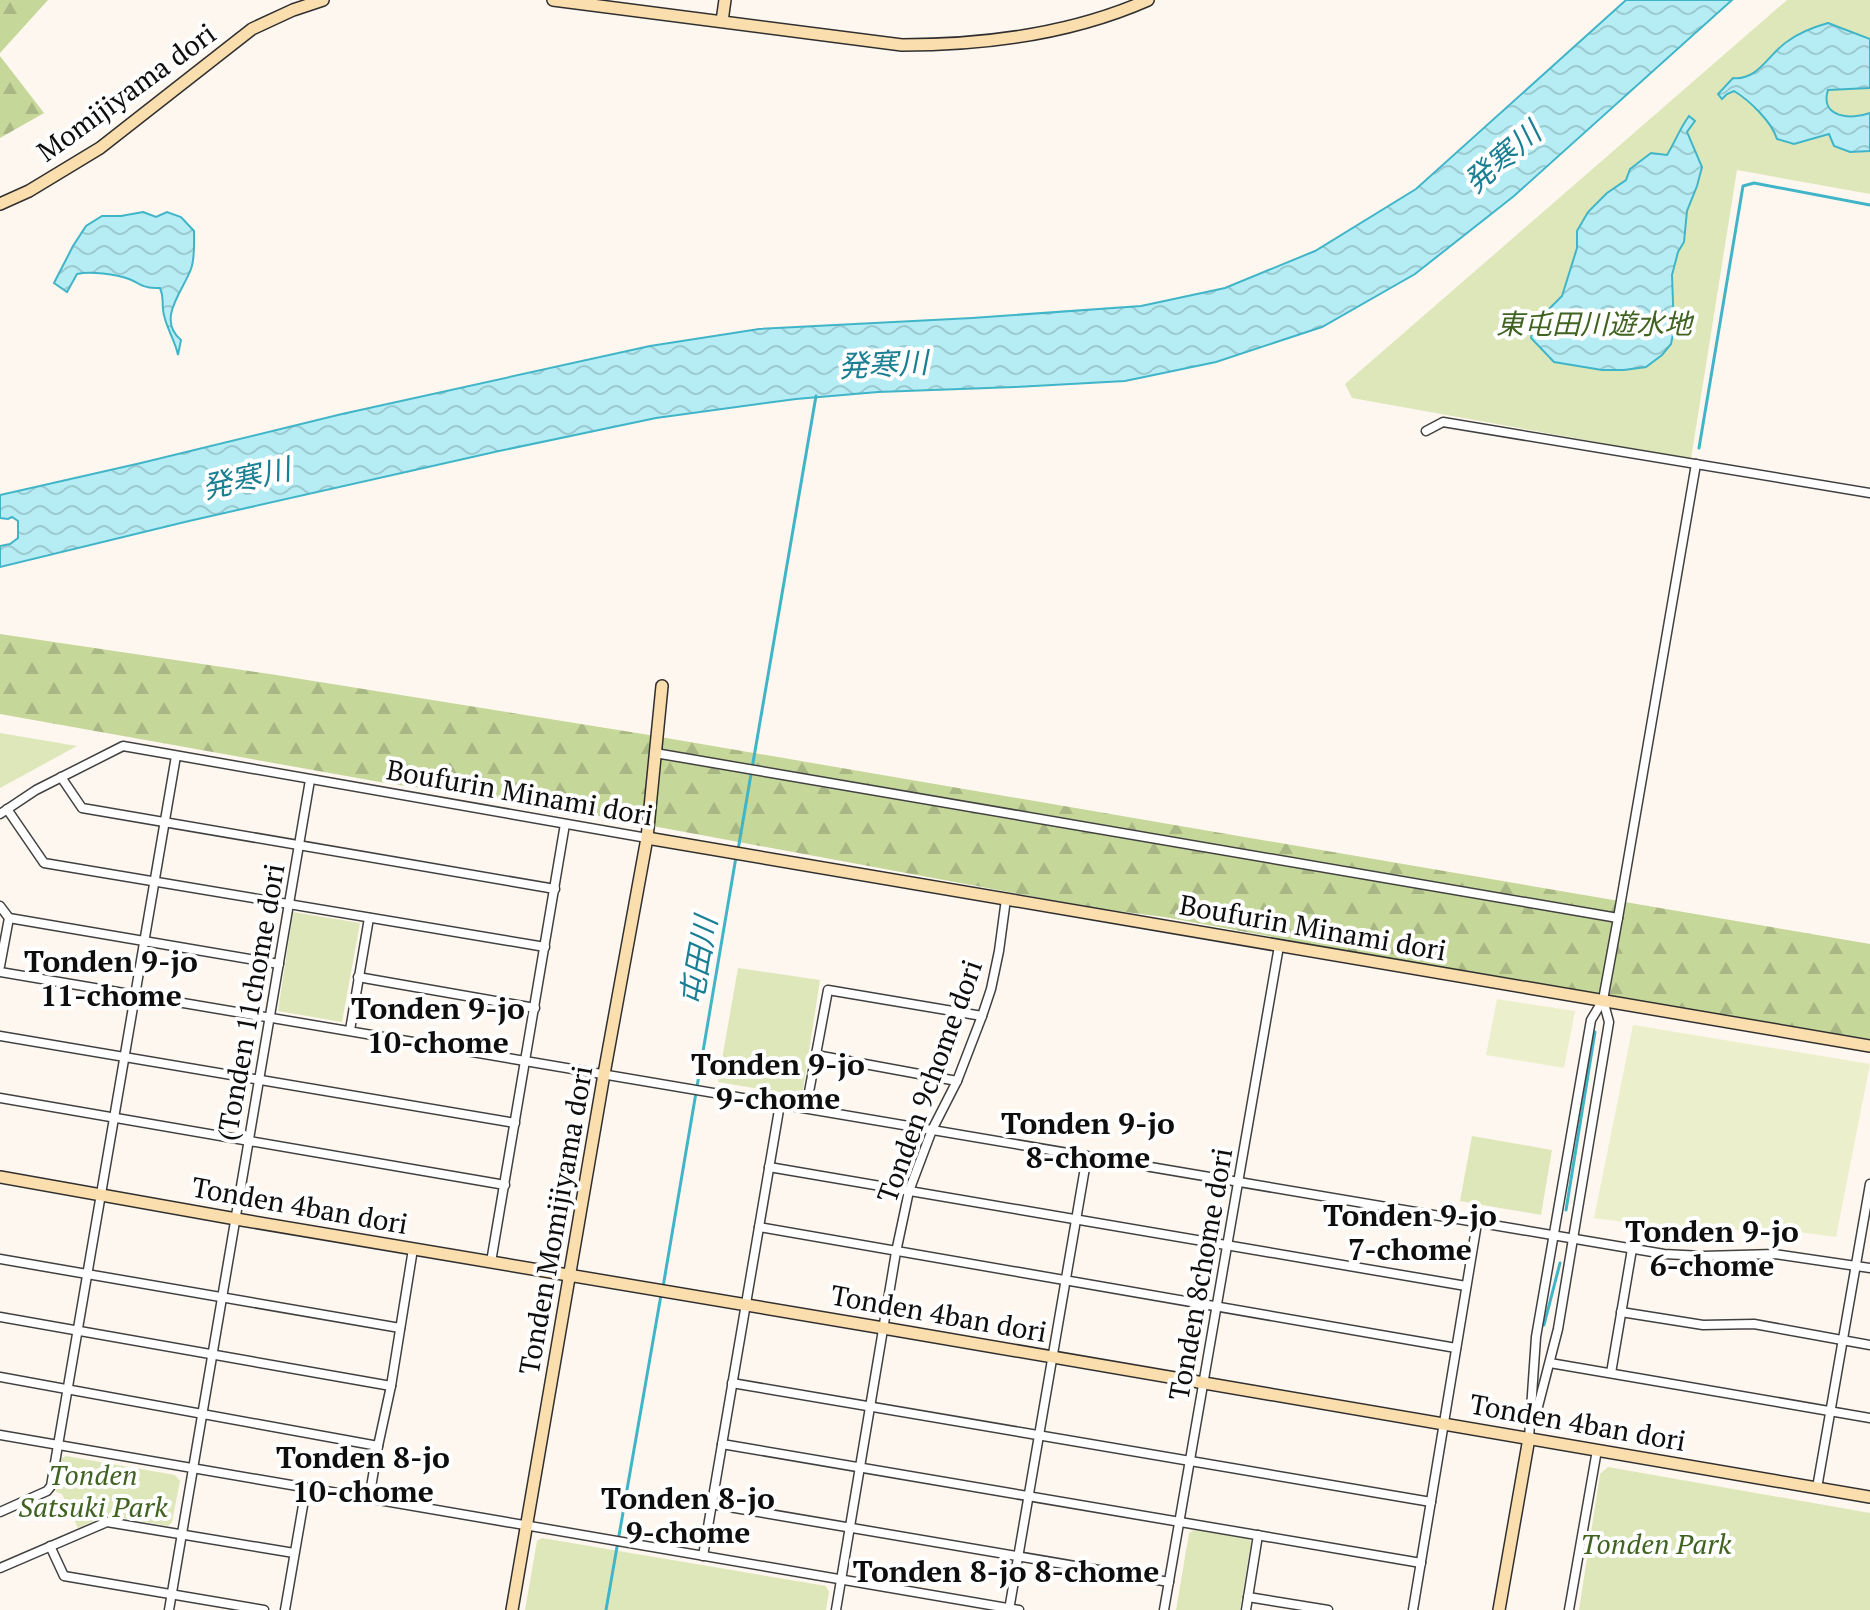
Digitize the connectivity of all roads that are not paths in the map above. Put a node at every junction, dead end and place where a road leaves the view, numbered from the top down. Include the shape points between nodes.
1 (323, 0) edge
2 (553, 0) edge
3 (725, 0) edge
4 (1148, 0) edge
5 (722, 21) junction
6 (0, 204) edge
7 (1426, 431) dead end
8 (1696, 464) junction
9 (1870, 493) edge
10 (662, 686) dead end
11 (655, 753) junction
12 (176, 756) junction
13 (61, 777) junction
14 (310, 780) junction
15 (4, 811) edge
16 (164, 822) junction
17 (565, 824) junction
18 (647, 838) junction
19 (299, 846) junction
20 (154, 881) junction
21 (555, 889) junction
22 (1006, 899) junction
23 (289, 905) junction
24 (0, 906) edge
25 (9, 918) junction
26 (369, 918) junction
27 (1618, 918) junction
28 (144, 941) junction
29 (1279, 946) junction
30 (545, 947) junction
31 (279, 964) junction
32 (0, 969) edge
33 (358, 977) junction
34 (135, 994) junction
35 (1603, 1000) junction
36 (535, 1008) junction
37 (270, 1016) junction
38 (982, 1016) junction
39 (350, 1030) junction
40 (0, 1036) edge
41 (1870, 1046) edge
42 (816, 1055) junction
43 (124, 1057) junction
44 (526, 1061) junction
45 (604, 1074) junction
46 (260, 1079) junction
47 (957, 1081) junction
48 (0, 1098) edge
49 (780, 1104) junction
50 (806, 1108) junction
51 (114, 1117) junction
52 (515, 1123) junction
53 (932, 1130) junction
54 (249, 1140) junction
55 (1087, 1156) junction
56 (769, 1167) junction
57 (0, 1177) edge
58 (1239, 1181) junction
59 (1870, 1184) edge
60 (505, 1185) junction
61 (909, 1191) junction
62 (100, 1194) junction
63 (236, 1219) junction
64 (1076, 1220) junction
65 (1477, 1223) junction
66 (759, 1227) junction
67 (1554, 1235) junction
68 (1574, 1239) junction
69 (1227, 1245) junction
70 (413, 1249) junction
71 (1632, 1249) junction
72 (896, 1252) junction
73 (0, 1259) edge
74 (491, 1262) junction
75 (1857, 1266) junction
76 (1870, 1268) edge
77 (87, 1273) junction
78 (570, 1276) junction
79 (1066, 1281) junction
80 (1466, 1286) junction
81 (223, 1297) junction
82 (745, 1305) junction
83 (1217, 1307) junction
84 (1621, 1312) junction
85 (0, 1317) edge
86 (400, 1328) junction
87 (883, 1328) junction
88 (77, 1331) junction
89 (1843, 1340) junction
90 (1870, 1345) edge
91 (1456, 1348) junction
92 (213, 1356) junction
93 (1053, 1357) junction
94 (1550, 1363) junction
95 (1611, 1373) junction
96 (0, 1377) edge
97 (1204, 1382) junction
98 (732, 1383) junction
99 (391, 1386) junction
100 (67, 1390) junction
101 (871, 1407) junction
102 (1831, 1412) junction
103 (202, 1413) junction
104 (1870, 1418) edge
105 (1444, 1423) junction
106 (0, 1435) edge
107 (1039, 1436) junction
108 (1529, 1438) junction
109 (722, 1444) junction
110 (57, 1446) junction
111 (378, 1446) junction
112 (1597, 1450) junction
113 (1190, 1461) junction
114 (860, 1466) junction
115 (194, 1469) junction
116 (306, 1488) junction
117 (1817, 1488) junction
118 (1028, 1495) junction
119 (1870, 1497) edge
120 (369, 1499) junction
121 (1431, 1502) junction
122 (711, 1504) junction
123 (0, 1512) edge
124 (1180, 1521) junction
125 (527, 1526) junction
126 (850, 1528) junction
127 (182, 1534) junction
128 (1258, 1535) junction
129 (50, 1546) junction
130 (294, 1553) junction
131 (703, 1556) junction
132 (1018, 1556) junction
133 (1421, 1563) junction
134 (0, 1568) edge
135 (841, 1579) junction
136 (1169, 1582) junction
137 (172, 1594) junction
138 (1248, 1597) junction
139 (1009, 1609) edge
140 (169, 1610) edge
141 (264, 1610) edge
142 (285, 1610) edge
143 (512, 1610) edge
144 (836, 1610) edge
145 (1019, 1610) edge
146 (1164, 1610) edge
147 (1246, 1610) edge
148 (1328, 1610) edge
149 (1413, 1610) edge
150 (1499, 1610) edge
151 (1569, 1610) edge

1 - 6 street, Momijiyama dori via 252,29 100,148
2 - 5 street
3 - 5 street
4 - 5 street via 1077,25 953,45 902,45
7 - 8 street via 1443,422
8 - 9 street
8 - 27 street
10 - 11 street, Tonden Momijiyama dori
11 - 18 street, Tonden Momijiyama dori
11 - 27 street
12 - 13 street, Boufurin Minami dori via 123,746
12 - 14 street, Boufurin Minami dori
12 - 16 street
13 - 15 street, Boufurin Minami dori
13 - 16 street via 82,808
14 - 17 street, Boufurin Minami dori
14 - 19 street, (Tonden 11chome dori
15 - 20 street via 44,863
16 - 19 street
16 - 20 street
17 - 18 street, Boufurin Minami dori
17 - 21 street
18 - 22 street, Boufurin Minami dori
18 - 45 street, Tonden Momijiyama dori
19 - 21 street
19 - 23 street, (Tonden 11chome dori
20 - 23 street
20 - 28 street
21 - 30 street
22 - 29 street, Boufurin Minami dori
22 - 38 street, Tonden 9chome dori
23 - 26 street
23 - 31 street, (Tonden 11chome dori
24 - 25 street
25 - 28 street
25 - 32 street
26 - 30 street
26 - 33 street
27 - 35 street
28 - 31 street
28 - 34 street
29 - 35 street, Boufurin Minami dori
29 - 58 street, Tonden 8chome dori
30 - 36 street
31 - 37 street, (Tonden 11chome dori
32 - 34 street
33 - 36 street
33 - 39 street
34 - 37 street
34 - 43 street
35 - 41 street, Boufurin Minami dori
35 - 67 street via 1591,1020
35 - 68 street via 1609,1022
36 - 44 street
37 - 39 street
37 - 46 street, (Tonden 11chome dori
38 - 42 street via 828,990
38 - 47 street, Tonden 9chome dori
39 - 44 street
40 - 43 street
42 - 47 street
42 - 50 street
43 - 46 street
43 - 51 street
44 - 45 street
44 - 52 street
45 - 49 street
45 - 78 street, Tonden Momijiyama dori
46 - 52 street
46 - 54 street, (Tonden 11chome dori
47 - 53 street, Tonden 9chome dori
48 - 51 street
49 - 50 street
49 - 56 street
50 - 53 street
51 - 54 street
51 - 62 street
52 - 60 street
53 - 55 street
53 - 61 street, Tonden 9chome dori
54 - 60 street
54 - 63 street, (Tonden 11chome dori
55 - 58 street
55 - 64 street
56 - 61 street
56 - 66 street
57 - 62 street, Tonden 4ban dori
58 - 65 street
58 - 69 street, Tonden 8chome dori
59 - 75 street
60 - 74 street
61 - 64 street
61 - 72 street, Tonden 9chome dori
62 - 63 street, Tonden 4ban dori
62 - 77 street
63 - 70 street, Tonden 4ban dori
63 - 81 street, (Tonden 11chome dori
64 - 69 street
64 - 79 street
65 - 67 street
65 - 80 street
66 - 72 street
66 - 82 street
67 - 68 street
67 - 108 street via 1536,1337
68 - 71 street
68 - 94 street
69 - 80 street
69 - 83 street, Tonden 8chome dori
70 - 74 street, Tonden 4ban dori
70 - 86 street
71 - 75 street via 1703,1256 1775,1254
71 - 84 street
72 - 79 street
72 - 87 street, Tonden 9chome dori
73 - 77 street
74 - 78 street, Tonden 4ban dori
75 - 76 street
75 - 89 street
77 - 81 street
77 - 88 street
78 - 82 street, Tonden 4ban dori
78 - 125 street, Tonden Momijiyama dori
79 - 83 street
79 - 93 street
80 - 91 street
81 - 86 street
81 - 92 street, (Tonden 11chome dori
82 - 87 street, Tonden 4ban dori
82 - 98 street
83 - 91 street
83 - 97 street, Tonden 8chome dori
84 - 89 street via 1703,1325 1754,1324
84 - 95 street
85 - 88 street
86 - 99 street
87 - 93 street, Tonden 4ban dori
87 - 101 street, Tonden 9chome dori
88 - 92 street
88 - 100 street
89 - 90 street
89 - 102 street
91 - 105 street
92 - 99 street
92 - 103 street, (Tonden 11chome dori
93 - 97 street, Tonden 4ban dori
93 - 107 street
94 - 95 street
94 - 108 street
95 - 102 street
96 - 100 street
97 - 105 street, Tonden 4ban dori
97 - 113 street, Tonden 8chome dori
98 - 101 street
98 - 109 street
99 - 111 street
100 - 103 street
100 - 110 street
101 - 107 street
101 - 114 street, Tonden 9chome dori
102 - 104 street
102 - 117 street
103 - 111 street
103 - 115 street, (Tonden 11chome dori
105 - 108 street, Tonden 4ban dori
105 - 121 street
106 - 110 street
107 - 113 street
107 - 118 street
108 - 112 street, Tonden 4ban dori
108 - 150 street
109 - 114 street
109 - 122 street
110 - 115 street
110 - 123 street via 47,1491
111 - 120 street
112 - 117 street, Tonden 4ban dori
112 - 151 street
113 - 121 street
113 - 124 street, Tonden 8chome dori
114 - 118 street
114 - 126 street, Tonden 9chome dori
115 - 116 street
115 - 127 street, (Tonden 11chome dori
116 - 120 street
116 - 130 street
117 - 119 street, Tonden 4ban dori
118 - 124 street
118 - 132 street
120 - 125 street
121 - 133 street
122 - 126 street
122 - 131 street
124 - 128 street
124 - 136 street, Tonden 8chome dori
125 - 131 street
125 - 143 street, Tonden Momijiyama dori
126 - 132 street
126 - 135 street, Tonden 9chome dori
127 - 129 street via 107,1522
127 - 130 street
127 - 137 street, (Tonden 11chome dori
128 - 133 street
128 - 138 street
129 - 134 street
129 - 137 street via 64,1576
130 - 142 street
131 - 135 street
132 - 136 street
132 - 139 street
133 - 149 street
135 - 139 street
135 - 144 street, Tonden 9chome dori
136 - 146 street, Tonden 8chome dori
137 - 140 street, (Tonden 11chome dori
137 - 141 street
138 - 147 street
138 - 148 street
139 - 145 street

